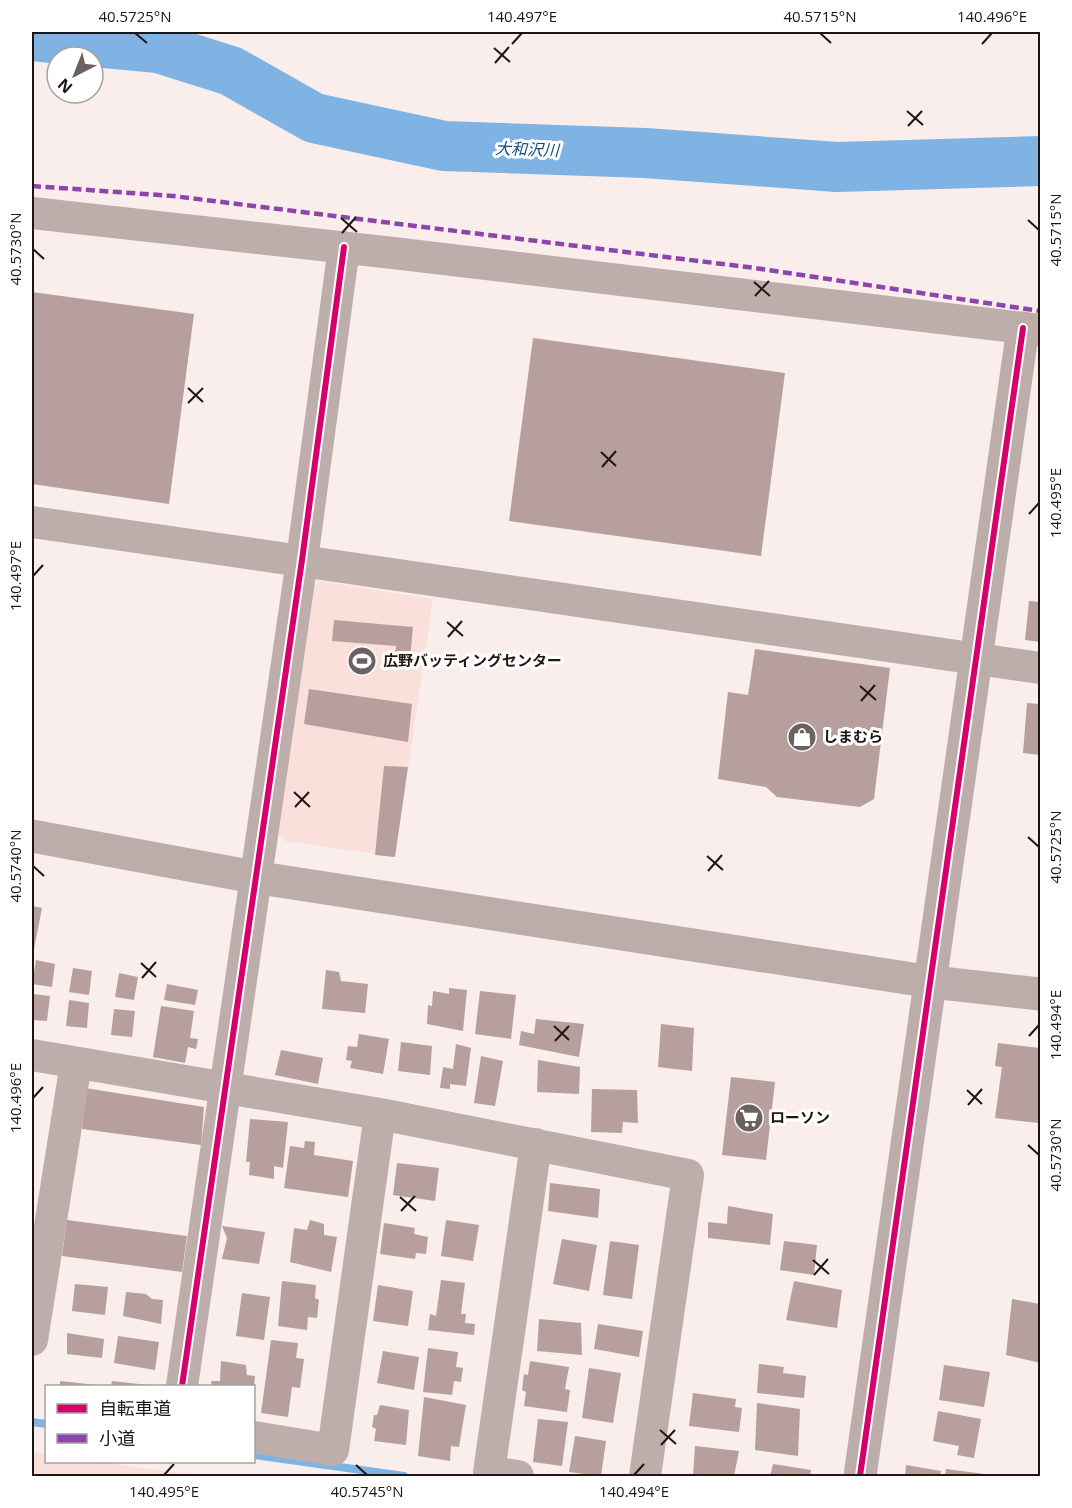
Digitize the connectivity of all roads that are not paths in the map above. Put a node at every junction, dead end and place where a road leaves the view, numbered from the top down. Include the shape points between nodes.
1 (32, 213) edge
2 (344, 247) junction
3 (1032, 329) edge
4 (32, 522) edge
5 (302, 560) junction
6 (976, 660) junction
7 (1041, 668) edge
8 (32, 836) edge
9 (254, 877) junction
10 (932, 982) junction
11 (1041, 994) edge
12 (32, 1054) edge
13 (76, 1063) junction
14 (225, 1086) junction
15 (380, 1114) junction
16 (536, 1144) junction
17 (32, 1340) edge
18 (182, 1385) edge
19 (255, 1437) edge
20 (518, 1476) edge
21 (645, 1476) edge
22 (860, 1476) edge

1 - 2 street
2 - 3 street
2 - 5 street
3 - 6 street
4 - 5 street
5 - 6 street
5 - 9 street
6 - 7 street
6 - 10 street
8 - 9 street
9 - 10 street
9 - 14 street
10 - 11 street
10 - 22 street
12 - 13 street
13 - 14 street
13 - 17 street
14 - 15 street
14 - 18 street
15 - 16 street
15 - 19 street via 333,1450
16 - 20 street via 489,1472
16 - 21 street via 688,1175

